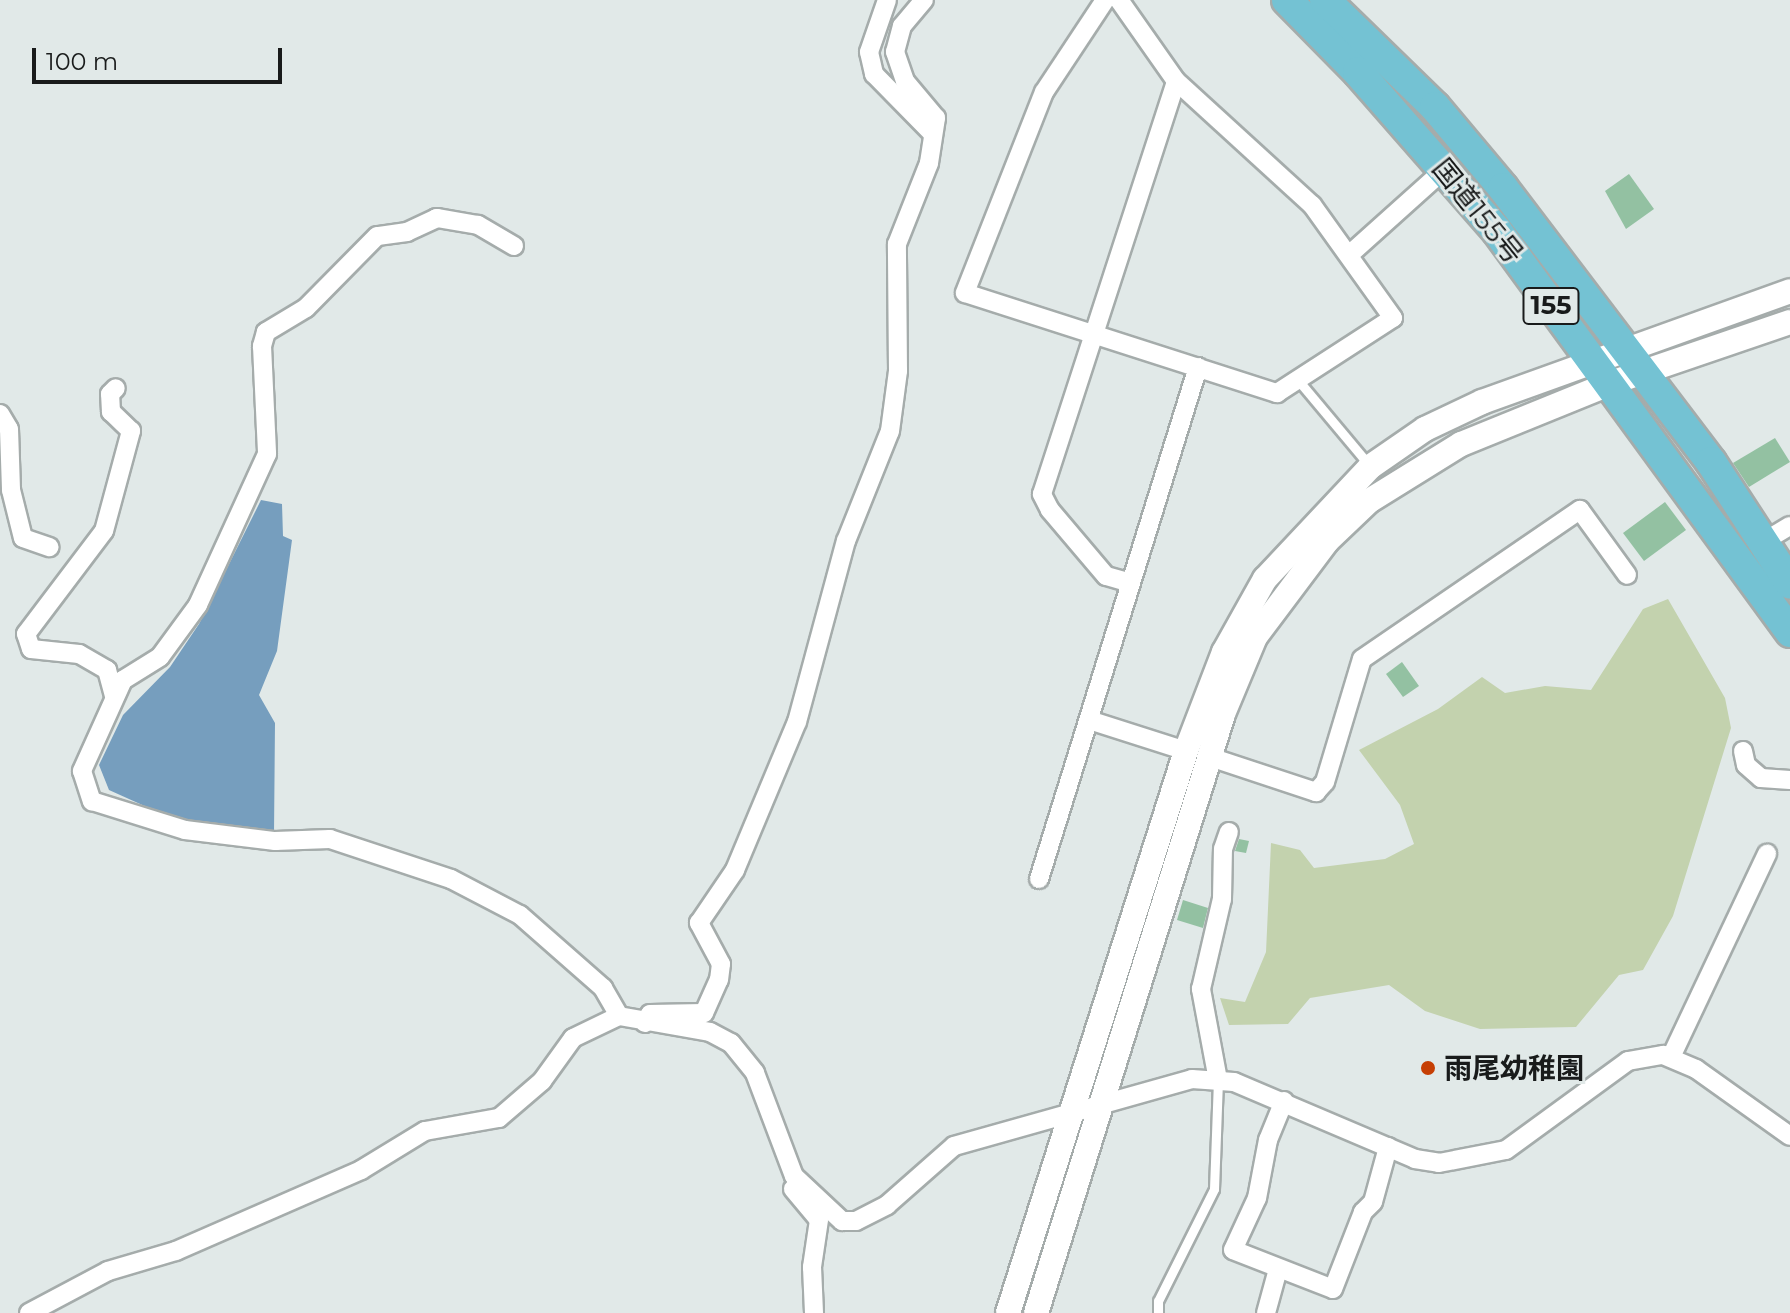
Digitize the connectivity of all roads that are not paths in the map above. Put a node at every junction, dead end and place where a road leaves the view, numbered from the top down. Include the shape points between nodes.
1 (887, 0) edge
2 (924, 0) edge
3 (1105, 0) edge
4 (1119, 0) edge
5 (1287, 0) edge
6 (1325, 0) edge
7 (1176, 81) junction
8 (932, 133) junction
9 (1445, 169) junction
10 (514, 246) dead end
11 (1349, 255) junction
12 (1790, 291) edge
13 (1790, 322) edge
14 (1095, 334) junction
15 (1624, 351) junction
16 (1198, 367) junction
17 (1601, 372) junction
18 (1643, 375) junction
19 (1298, 380) junction
20 (116, 388) dead end
21 (0, 414) edge
22 (1370, 467) junction
23 (1790, 526) edge
24 (1763, 542) junction
25 (49, 547) dead end
26 (1627, 575) dead end
27 (1131, 583) junction
28 (1790, 583) edge
29 (1790, 632) edge
30 (114, 696) junction
31 (1089, 720) junction
32 (1743, 751) dead end
33 (1198, 754) junction
34 (1790, 780) edge
35 (1229, 832) dead end
36 (1767, 854) dead end
37 (1039, 879) dead end
38 (619, 1016) junction
39 (645, 1023) junction
40 (1671, 1057) junction
41 (1218, 1080) junction
42 (1284, 1101) junction
43 (1101, 1105) junction
44 (1068, 1115) junction
45 (1788, 1128) edge
46 (1388, 1147) junction
47 (786, 1161) junction
48 (1278, 1269) junction
49 (29, 1313) edge
50 (814, 1313) edge
51 (1008, 1313) edge
52 (1036, 1313) edge
53 (1158, 1313) edge
54 (1266, 1313) edge

1 - 8 street via 869,52 874,74
2 - 8 street via 902,26 895,52 905,81 935,112
3 - 14 street via 1044,92 965,293
4 - 7 street
5 - 9 highway, 国道155号 / 155
6 - 15 highway, 国道155号 / 155 via 1435,107 1503,188
7 - 11 street via 1312,205
7 - 14 street
8 - 39 street via 929,163 897,244 898,371 890,431 846,541 797,722 735,870 699,923 721,964 719,980 704,1013 650,1014
9 - 11 street
9 - 17 highway, 国道155号 / 155
10 - 30 street via 478,225 437,218 407,232 377,236 306,308 266,332 262,346 267,454 198,605 160,657 123,680
11 - 19 street via 1393,318
12 - 15 street
13 - 18 street
14 - 16 street
14 - 27 street via 1042,494 1106,576
15 - 17 street
15 - 18 highway, 国道155号 / 155
16 - 19 street via 1277,393
16 - 27 street
17 - 18 street
17 - 22 street via 1482,402 1425,429
17 - 29 highway, 国道155号 / 155
17 - 33 street via 1461,444 1369,501 1327,541 1255,637
18 - 24 highway, 国道155号 / 155 via 1711,462
19 - 22 lane
20 - 30 street via 110,394 111,412 131,431 104,531 26,634 31,649 79,654 107,670
21 - 25 street via 9,429 11,490 23,538
22 - 33 street via 1290,547 1245,608
23 - 24 street
24 - 28 highway, 国道155号 / 155
26 - 33 street via 1580,510 1362,659 1325,782 1316,792
27 - 31 street
30 - 38 street via 82,771 92,801 224,838 330,839 438,873 520,915 603,988
31 - 33 street
31 - 37 street
32 - 34 street via 1746,765 1761,778
33 - 43 street
33 - 44 street
35 - 41 street via 1223,849 1222,899 1201,989
36 - 40 street
38 - 39 street
38 - 49 street via 573,1038 542,1081 499,1118 425,1131 361,1170 176,1251 108,1271
39 - 47 street via 710,1032 731,1043 767,1100
40 - 45 street
40 - 46 street via 1628,1061 1531,1133 1486,1157 1439,1163
41 - 42 street
41 - 43 street via 1192,1079
41 - 53 lane via 1214,1189 1158,1301
42 - 46 street
42 - 48 street via 1268,1140 1257,1198 1233,1250
43 - 44 street
43 - 52 street
44 - 47 street via 954,1146 896,1198 856,1221 842,1221 825,1210
44 - 51 street
46 - 48 street via 1373,1202 1363,1212 1333,1289
47 - 50 street via 779,1168 819,1220 813,1249
48 - 54 street

